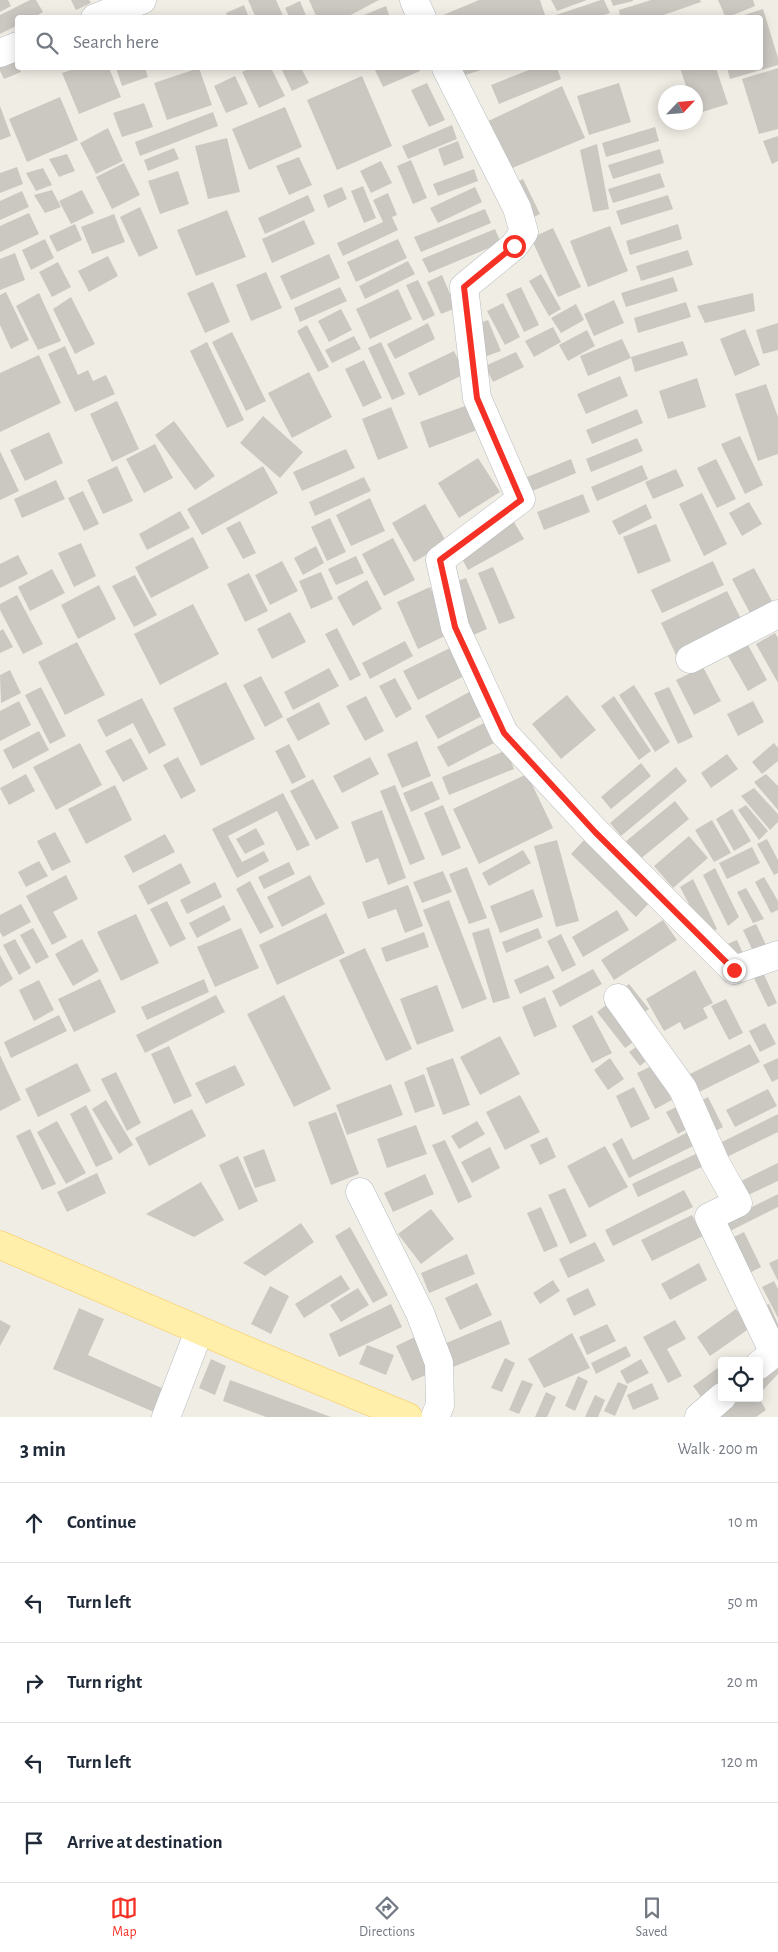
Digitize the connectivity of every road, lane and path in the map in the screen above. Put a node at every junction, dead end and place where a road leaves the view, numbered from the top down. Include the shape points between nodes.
1 (142, 0) edge
2 (414, 0) edge
3 (103, 15) edge
4 (421, 15) edge
5 (15, 47) edge
6 (0, 53) edge
7 (447, 70) edge
8 (778, 614) edge
9 (690, 659) dead end
10 (778, 955) edge
11 (618, 998) dead end
12 (360, 1192) dead end
13 (0, 1245) edge
14 (199, 1331) junction
15 (763, 1362) edge
16 (718, 1401) edge
17 (166, 1417) edge
18 (408, 1417) edge
19 (435, 1417) edge
20 (699, 1417) edge

1 - 3 street
2 - 4 street
5 - 6 street
7 - 10 street via 517,208 524,232 514,246 464,287 477,398 521,500 440,560 455,627 504,733 595,832 734,970
8 - 9 street
11 - 15 street via 683,1089 716,1164 738,1203 708,1217 774,1353
12 - 19 street via 420,1313 439,1363 440,1405
13 - 14 main road
14 - 17 street
14 - 18 main road
16 - 20 street

